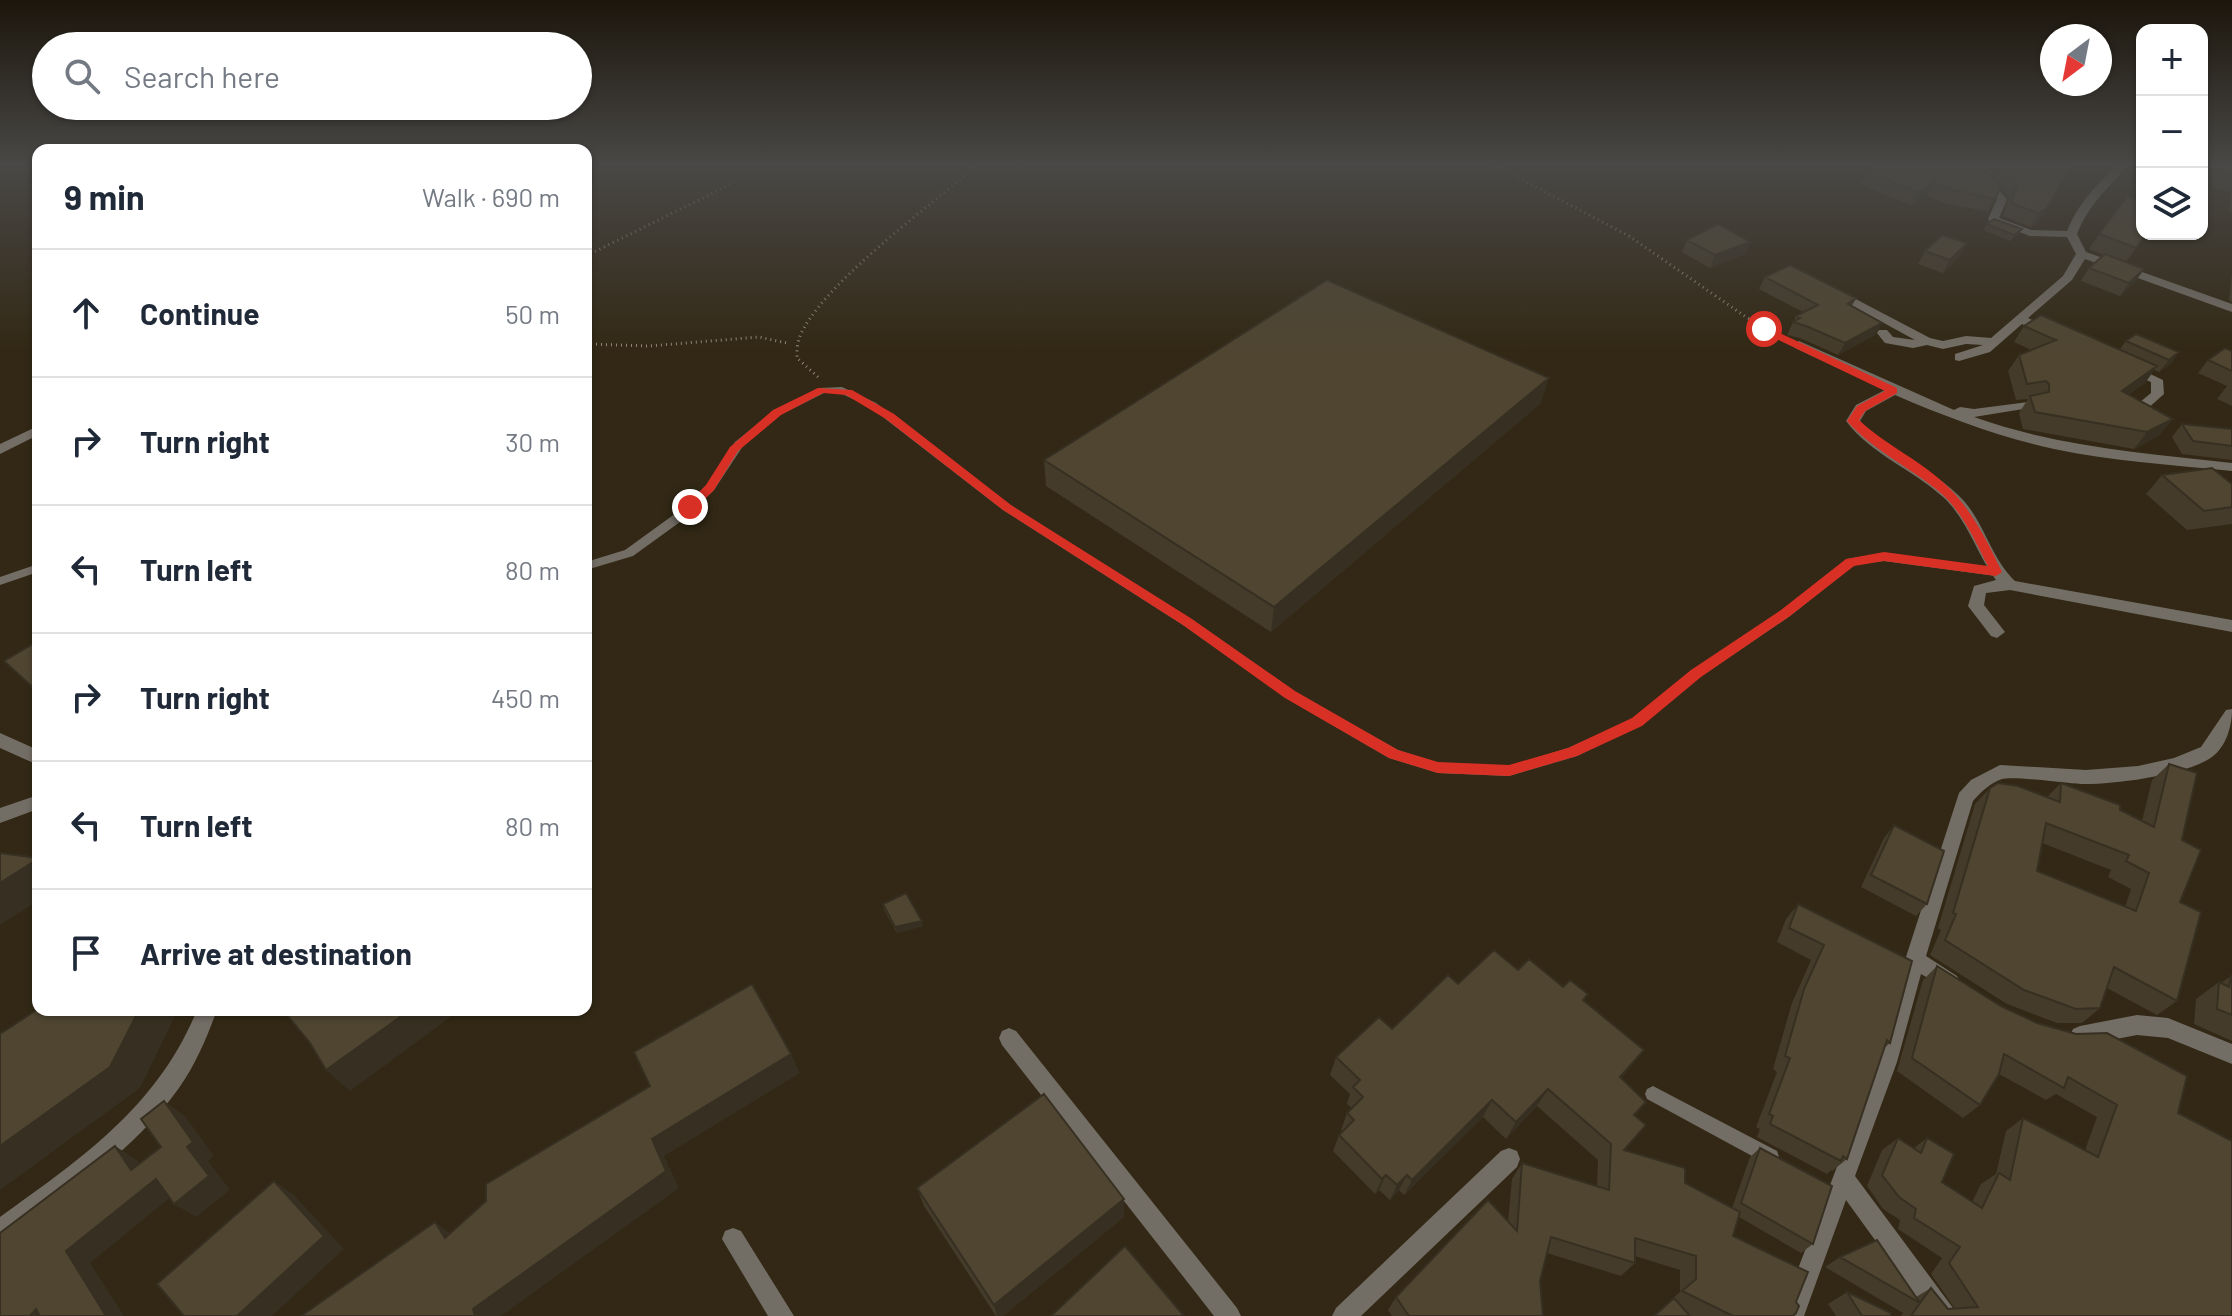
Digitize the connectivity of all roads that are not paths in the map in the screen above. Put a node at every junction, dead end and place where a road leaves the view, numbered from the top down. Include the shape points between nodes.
1 (2015, 227) edge
2 (2075, 227) edge
3 (2071, 234) junction
4 (2082, 254) junction
5 (1846, 298) edge
6 (2232, 308) edge
7 (2020, 319) junction
8 (1883, 333) edge
9 (2061, 338) edge
10 (1926, 341) junction
11 (1992, 342) junction
12 (1799, 345) road end
13 (1959, 357) dead end
14 (2116, 362) edge
15 (1893, 391) junction
16 (2030, 404) edge
17 (2141, 407) edge
18 (1938, 408) junction
19 (32, 433) edge
20 (0, 450) edge
21 (2232, 467) edge
22 (592, 564) edge
23 (32, 570) edge
24 (1996, 572) junction
25 (0, 581) edge
26 (2010, 585) junction
27 (2232, 626) edge
28 (1997, 632) dead end
29 (2232, 715) edge
30 (0, 740) edge
31 (32, 755) edge
32 (32, 804) edge
33 (0, 816) edge
34 (1915, 960) junction
35 (1964, 990) edge
36 (204, 1016) edge
37 (2066, 1037) edge
38 (1009, 1038) dead end
39 (2232, 1054) edge
40 (1653, 1094) dead end
41 (1509, 1159) dead end
42 (1785, 1164) edge
43 (1835, 1185) junction
44 (0, 1231) edge
45 (733, 1239) dead end
46 (782, 1316) edge
47 (1229, 1316) edge
48 (1344, 1316) edge
49 (1792, 1316) edge
50 (1945, 1316) edge

1 - 3 street
2 - 3 street
3 - 4 street
4 - 6 street
4 - 7 street via 2068,278
5 - 10 street
7 - 9 street
7 - 11 street
8 - 10 street via 1889,340
10 - 11 street
11 - 13 street
12 - 15 street
14 - 17 street via 2157,380 2158,394
15 - 18 street
15 - 24 street via 1861,408 1853,421 1943,488 1974,525
16 - 18 street via 1974,413
18 - 21 street via 2048,443 2167,466
19 - 20 street
22 - 24 lane via 641,546 700,498 743,440 792,404 831,389 848,392 873,405 1007,508 1187,622 1290,695 1394,754 1438,768 1509,771 1572,752 1637,722 1851,562 1884,557
23 - 25 lane
24 - 26 street
26 - 27 street
26 - 28 street via 1979,590 1976,606
29 - 34 street via 2207,752 2176,764 2086,777 2000,772 1977,785 1965,798
30 - 31 street
32 - 33 street
34 - 35 street
34 - 43 street via 1887,1062
36 - 44 street via 182,1066 145,1114 108,1150
37 - 39 street via 2137,1025 2168,1028
38 - 47 street
40 - 42 lane
41 - 48 street
43 - 49 street
43 - 50 street
45 - 46 street

